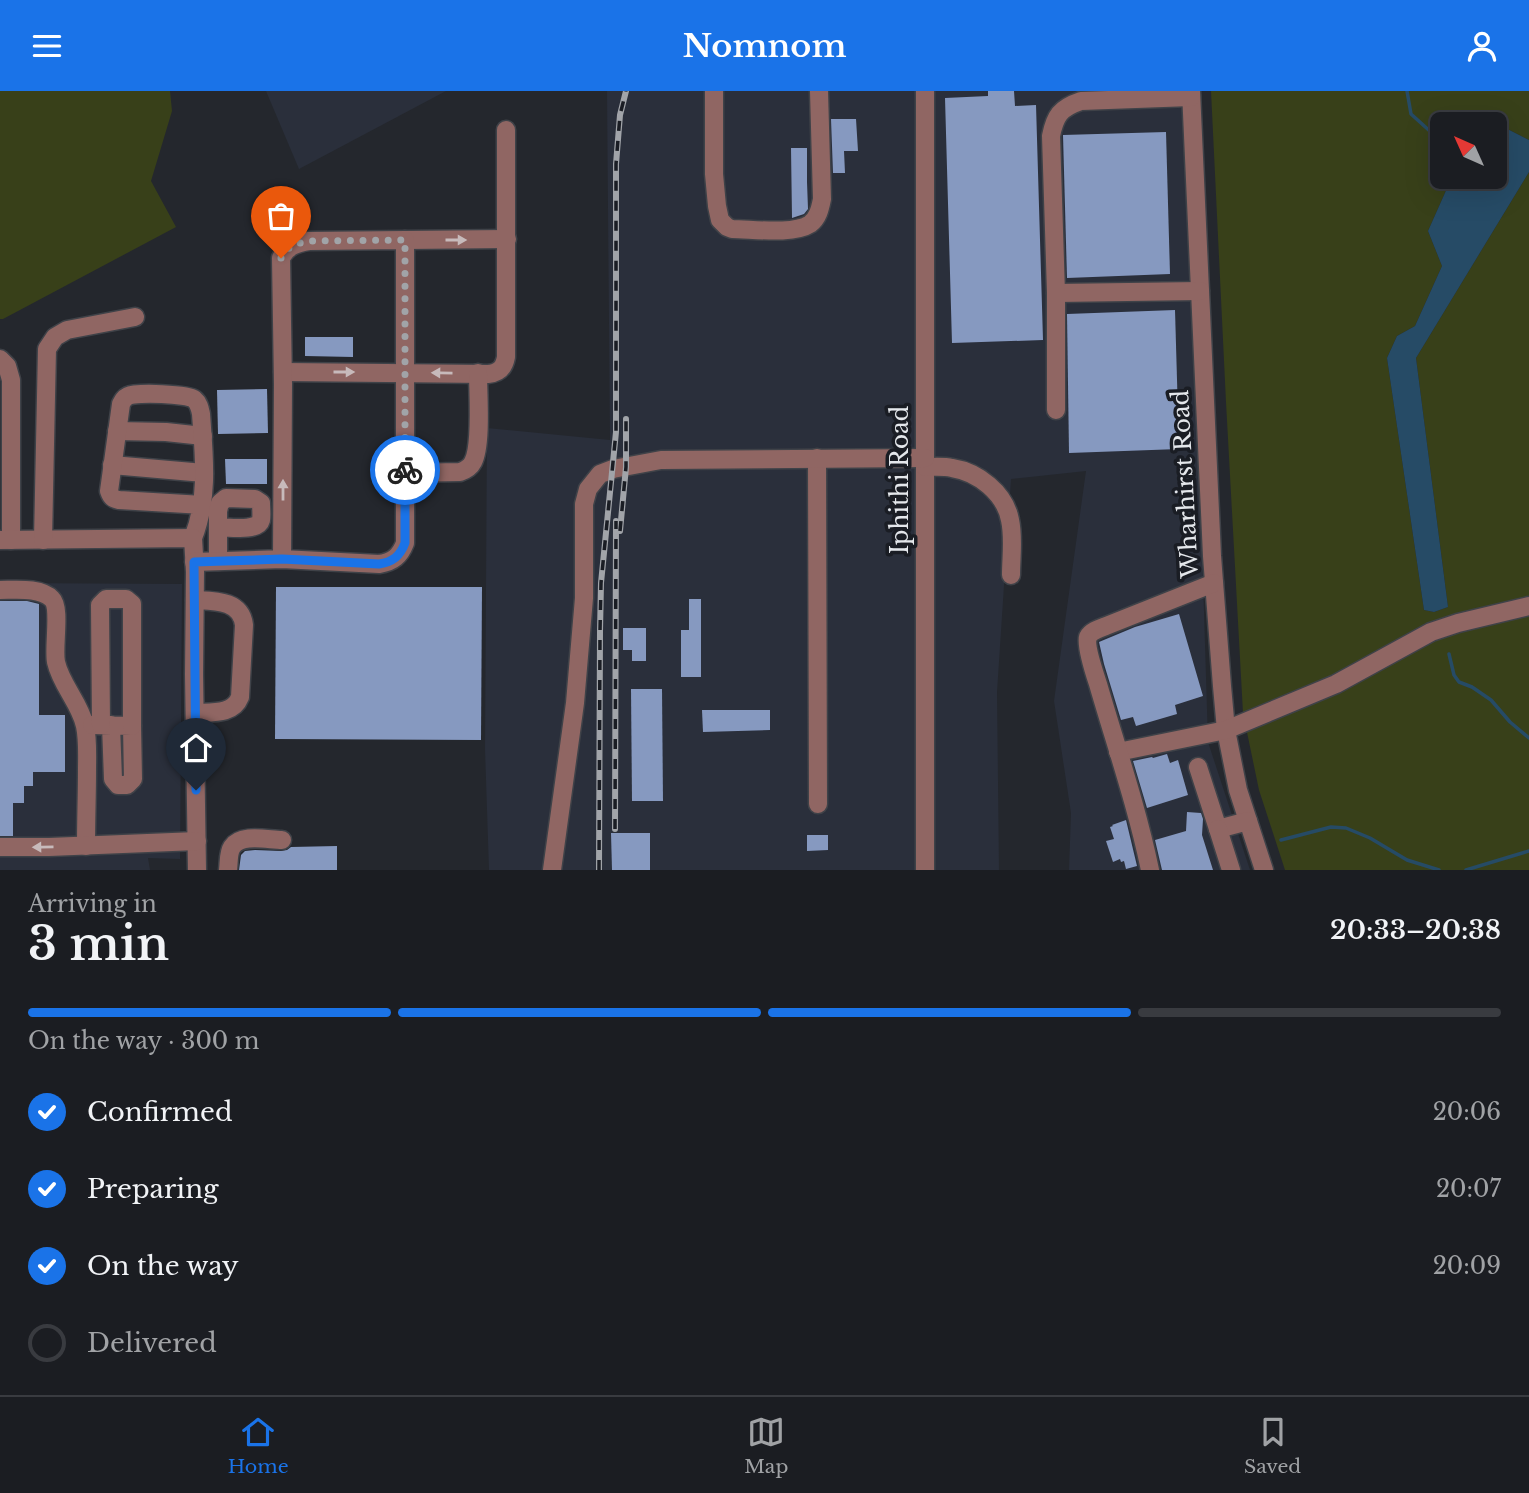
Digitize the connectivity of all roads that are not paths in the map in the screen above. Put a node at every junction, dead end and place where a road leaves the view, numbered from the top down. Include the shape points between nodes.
1 (714, 91) edge
2 (819, 91) edge
3 (925, 91) edge
4 (1191, 94) edge
5 (506, 130) dead end
6 (507, 239) junction
7 (405, 240) junction
8 (1200, 291) junction
9 (1056, 293) junction
10 (135, 317) dead end
11 (0, 359) edge
12 (283, 372) junction
13 (405, 373) junction
14 (478, 373) junction
15 (1056, 410) dead end
16 (117, 431) junction
17 (203, 436) junction
18 (817, 458) junction
19 (925, 462) junction
20 (112, 465) junction
21 (204, 473) junction
22 (405, 473) junction
23 (203, 505) junction
24 (6, 514) edge
25 (218, 527) dead end
26 (193, 538) junction
27 (6, 540) edge
28 (43, 540) junction
29 (282, 559) junction
30 (218, 561) junction
31 (194, 562) junction
32 (1011, 575) dead end
33 (1214, 583) junction
34 (0, 590) edge
35 (195, 600) junction
36 (1529, 606) edge
37 (195, 713) junction
38 (99, 725) junction
39 (132, 726) junction
40 (1226, 730) junction
41 (1118, 752) junction
42 (1198, 767) dead end
43 (818, 804) dead end
44 (1248, 821) junction
45 (1218, 829) junction
46 (282, 840) dead end
47 (197, 841) junction
48 (86, 846) junction
49 (0, 847) edge
50 (197, 870) edge
51 (228, 870) edge
52 (552, 870) edge
53 (925, 870) edge
54 (1150, 870) edge
55 (1231, 870) edge
56 (1264, 870) edge

1 - 2 lane via 714,174 720,220 732,229 781,230 808,225 819,211
3 - 19 lane, Iphithi Road
4 - 8 lane, Wharhirst Road
4 - 9 lane via 1081,101 1061,111 1051,137
5 - 6 lane
7 -> 6 lane
6 - 14 lane via 505,365 493,374
7 - 12 lane via 309,241 294,244 283,253
7 - 13 lane
8 - 9 lane
8 - 33 lane, Wharhirst Road
9 - 15 lane
10 - 28 lane via 67,330 47,349
11 - 24 lane via 11,380
12 -> 13 lane
29 -> 12 lane
14 -> 13 lane
13 - 22 lane
14 - 22 lane via 478,441 472,464 460,472
16 - 17 lane
16 - 17 lane via 121,404 128,396 176,395 188,396 198,404
16 - 20 lane
17 - 21 lane
18 - 19 lane
18 - 43 lane
18 - 52 lane via 661,460 600,474 588,489 575,703
19 - 32 lane via 962,470 993,489 1010,517
19 - 53 lane, Iphithi Road
20 - 21 lane
20 - 23 lane via 109,491 114,499
21 - 23 lane
22 - 29 lane via 405,543 393,561
23 - 26 lane
24 - 27 lane
25 - 30 lane
26 - 28 lane
26 - 31 lane
27 - 28 lane
29 - 30 lane
30 - 31 lane
31 - 35 lane
33 - 40 lane, Wharhirst Road
33 - 41 lane via 1106,626 1088,638
34 - 38 lane via 37,591 55,601 58,671 74,701
35 - 37 lane
35 - 37 lane via 225,602 239,612 244,625 239,703 225,711
36 - 40 lane via 1431,632 1336,684
37 - 47 lane
38 - 39 lane
38 - 39 lane via 118,785 133,779
38 - 39 lane via 100,605 106,599 126,599 132,604
38 - 48 lane via 87,747
40 - 41 lane
40 - 44 lane, Wharhirst Road
41 - 54 lane
42 - 45 lane
44 - 45 lane
44 - 56 lane, Wharhirst Road
45 - 55 lane
46 - 51 lane via 236,842
47 - 48 lane
47 - 50 lane
48 -> 49 lane

